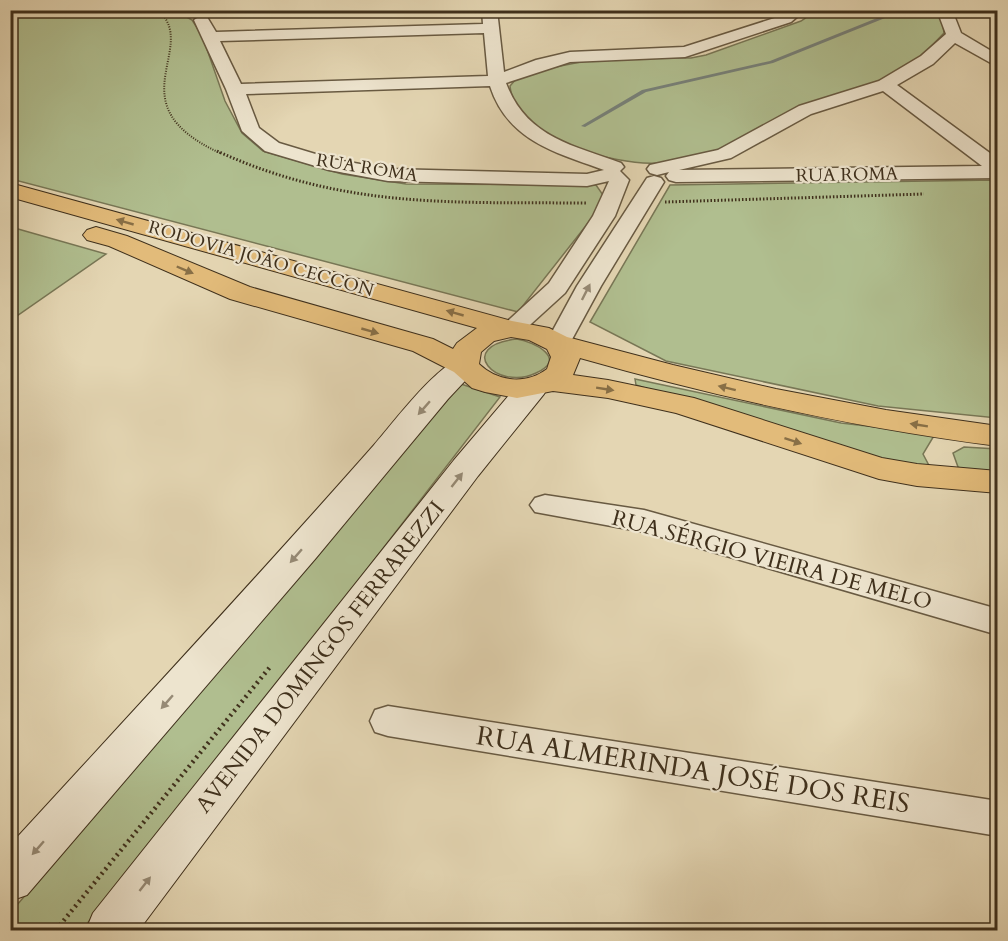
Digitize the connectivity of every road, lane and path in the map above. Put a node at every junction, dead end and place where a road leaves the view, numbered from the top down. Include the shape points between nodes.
1 (489, 10) edge
2 (798, 10) edge
3 (944, 10) edge
4 (202, 20) dead end
5 (492, 28) junction
6 (954, 35) junction
7 (212, 37) junction
8 (998, 62) edge
9 (497, 81) junction
10 (885, 85) junction
11 (235, 89) junction
12 (998, 171) edge
13 (636, 172) junction
14 (10, 190) edge
15 (10, 212) edge
16 (511, 329) junction
17 (558, 343) junction
18 (464, 366) junction
19 (540, 384) junction
20 (984, 435) edge
21 (951, 479) junction
22 (998, 482) edge
23 (545, 505) dead end
24 (998, 622) edge
25 (388, 721) dead end
26 (998, 819) edge
27 (10, 879) edge
28 (110, 930) edge

1 - 5 street
2 - 9 street via 786,19 685,52 570,57
3 - 6 street
4 - 7 street, RUA ROMA
5 - 7 street
5 - 9 street
6 - 8 street
6 - 10 street via 927,60
7 - 11 street, RUA ROMA
9 - 11 street
9 - 13 street via 506,110 518,123 558,146
10 - 12 street
10 - 13 street via 805,111 724,154
11 - 13 street, RUA ROMA via 250,131 272,147 329,164 425,178 587,180
12 - 13 street, RUA ROMA
13 - 16 street via 556,288
17 -> 13 street via 643,203
16 -> 14 main road, RODOVIA JOÃO CECCON
15 -> 18 main road, RODOVIA JOÃO CECCON via 118,240 240,293 423,345
16 - 17 main road via 537,332
16 - 18 main road via 473,341
17 - 19 main road via 565,359 563,367
20 -> 17 main road via 792,404
18 - 19 main road via 484,382 498,387
18 -> 27 main road
19 -> 21 main road via 608,389 683,405 879,468
28 -> 19 main road, AVENIDA DOMINGOS FERRAREZZI via 466,468
20 - 21 main road via 951,439 943,446 942,458
21 - 22 main road
23 - 24 street, RUA SÉRGIO VIEIRA DE MELO via 644,521
25 - 26 street, RUA ALMERINDA JOSÉ DOS REIS

